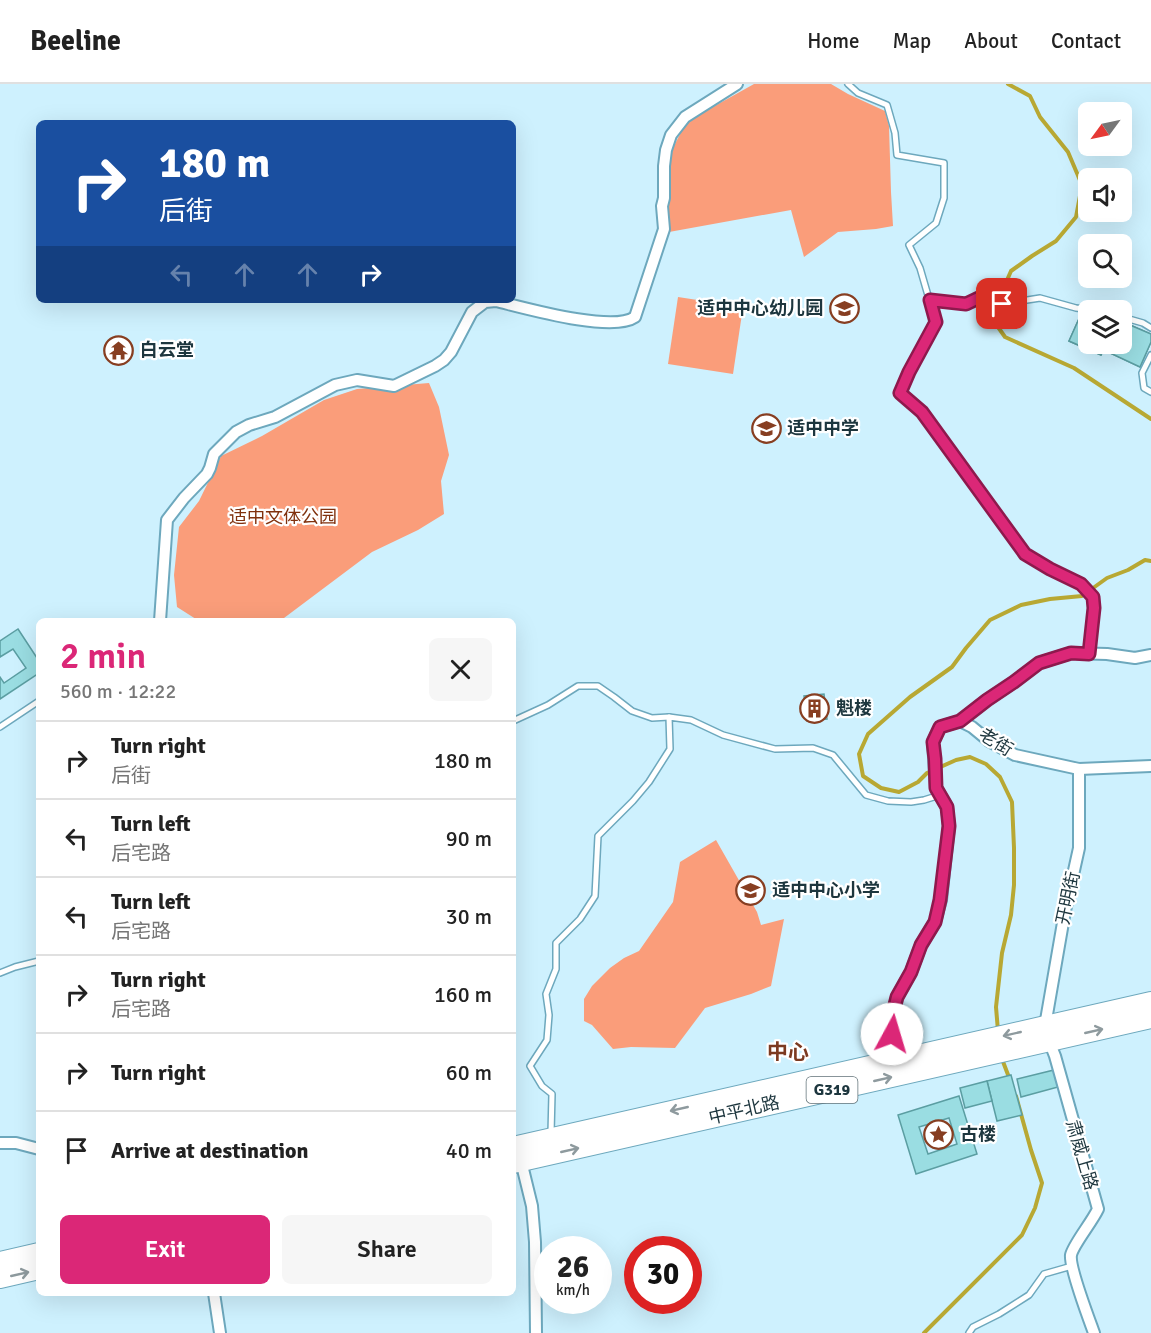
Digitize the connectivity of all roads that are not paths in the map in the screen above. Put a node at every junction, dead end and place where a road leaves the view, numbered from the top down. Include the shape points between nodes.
1 (737, 84) edge
2 (848, 84) edge
3 (930, 300) junction
4 (485, 303) edge
5 (501, 303) edge
6 (1078, 308) edge
7 (1132, 320) edge
8 (1151, 328) edge
9 (1151, 355) edge
10 (1151, 392) edge
11 (160, 618) edge
12 (1089, 654) junction
13 (1151, 655) edge
14 (36, 703) edge
15 (669, 717) junction
16 (516, 720) edge
17 (960, 721) junction
18 (0, 728) edge
19 (1151, 766) edge
20 (1079, 770) junction
21 (940, 795) junction
22 (36, 962) edge
23 (0, 973) edge
24 (1151, 1002) edge
25 (1151, 1018) edge
26 (1047, 1034) junction
27 (897, 1060) junction
28 (551, 1138) junction
29 (0, 1143) edge
30 (36, 1148) edge
31 (516, 1157) edge
32 (36, 1254) edge
33 (0, 1262) edge
34 (1072, 1266) junction
35 (36, 1270) edge
36 (0, 1278) edge
37 (214, 1296) edge
38 (220, 1333) edge
39 (536, 1333) edge
40 (969, 1333) edge
41 (1094, 1333) edge

1 - 5 street via 685,117 671,135 664,166 664,229 635,317 607,324
2 - 3 lane via 858,93 887,105 897,155 944,163 945,198 936,224 909,245
3 - 6 lane via 966,304 987,294 1002,304 1040,298
3 - 12 lane via 936,322 900,393 922,412 1025,554 1081,584 1093,597
4 - 11 street via 472,312 451,352 435,366 394,386 357,380 335,385 274,417 240,429 214,454 207,474 167,520
7 - 8 lane
9 - 10 lane via 1142,373 1144,388
12 - 13 street via 1135,658
12 - 17 street via 1071,653 1039,663
14 - 18 lane
15 - 16 lane via 652,718 632,711 597,686 578,686
15 - 21 lane via 691,720 723,735 775,749 813,748 833,755 866,795 911,802
15 - 28 lane via 670,749 649,782 598,836 595,897 556,943 556,969 546,994 547,1040 530,1066 552,1094
17 - 20 street, 老街 via 1015,755
17 - 21 street, 老街 via 940,727 933,742 936,788
19 - 20 street, 老街
20 - 26 street, 开明街 via 1079,848 1065,911
21 - 27 street, 老街 via 947,807 949,826 940,900 935,922 897,997 891,1021
22 - 23 lane
24 - 26 highway, G319
26 -> 25 highway, 中平北路 / G319
26 -> 27 highway, G319
31 -> 26 highway, 中平北路 / G319
26 - 34 street, 肃威上路 via 1098,1209 1071,1254
27 -> 28 highway, G319
28 - 31 highway, G319
29 - 30 street
31 - 39 street via 532,1206
32 - 33 highway
34 - 40 lane via 1044,1274 1029,1295
34 - 41 street
36 -> 35 highway
37 - 38 street

